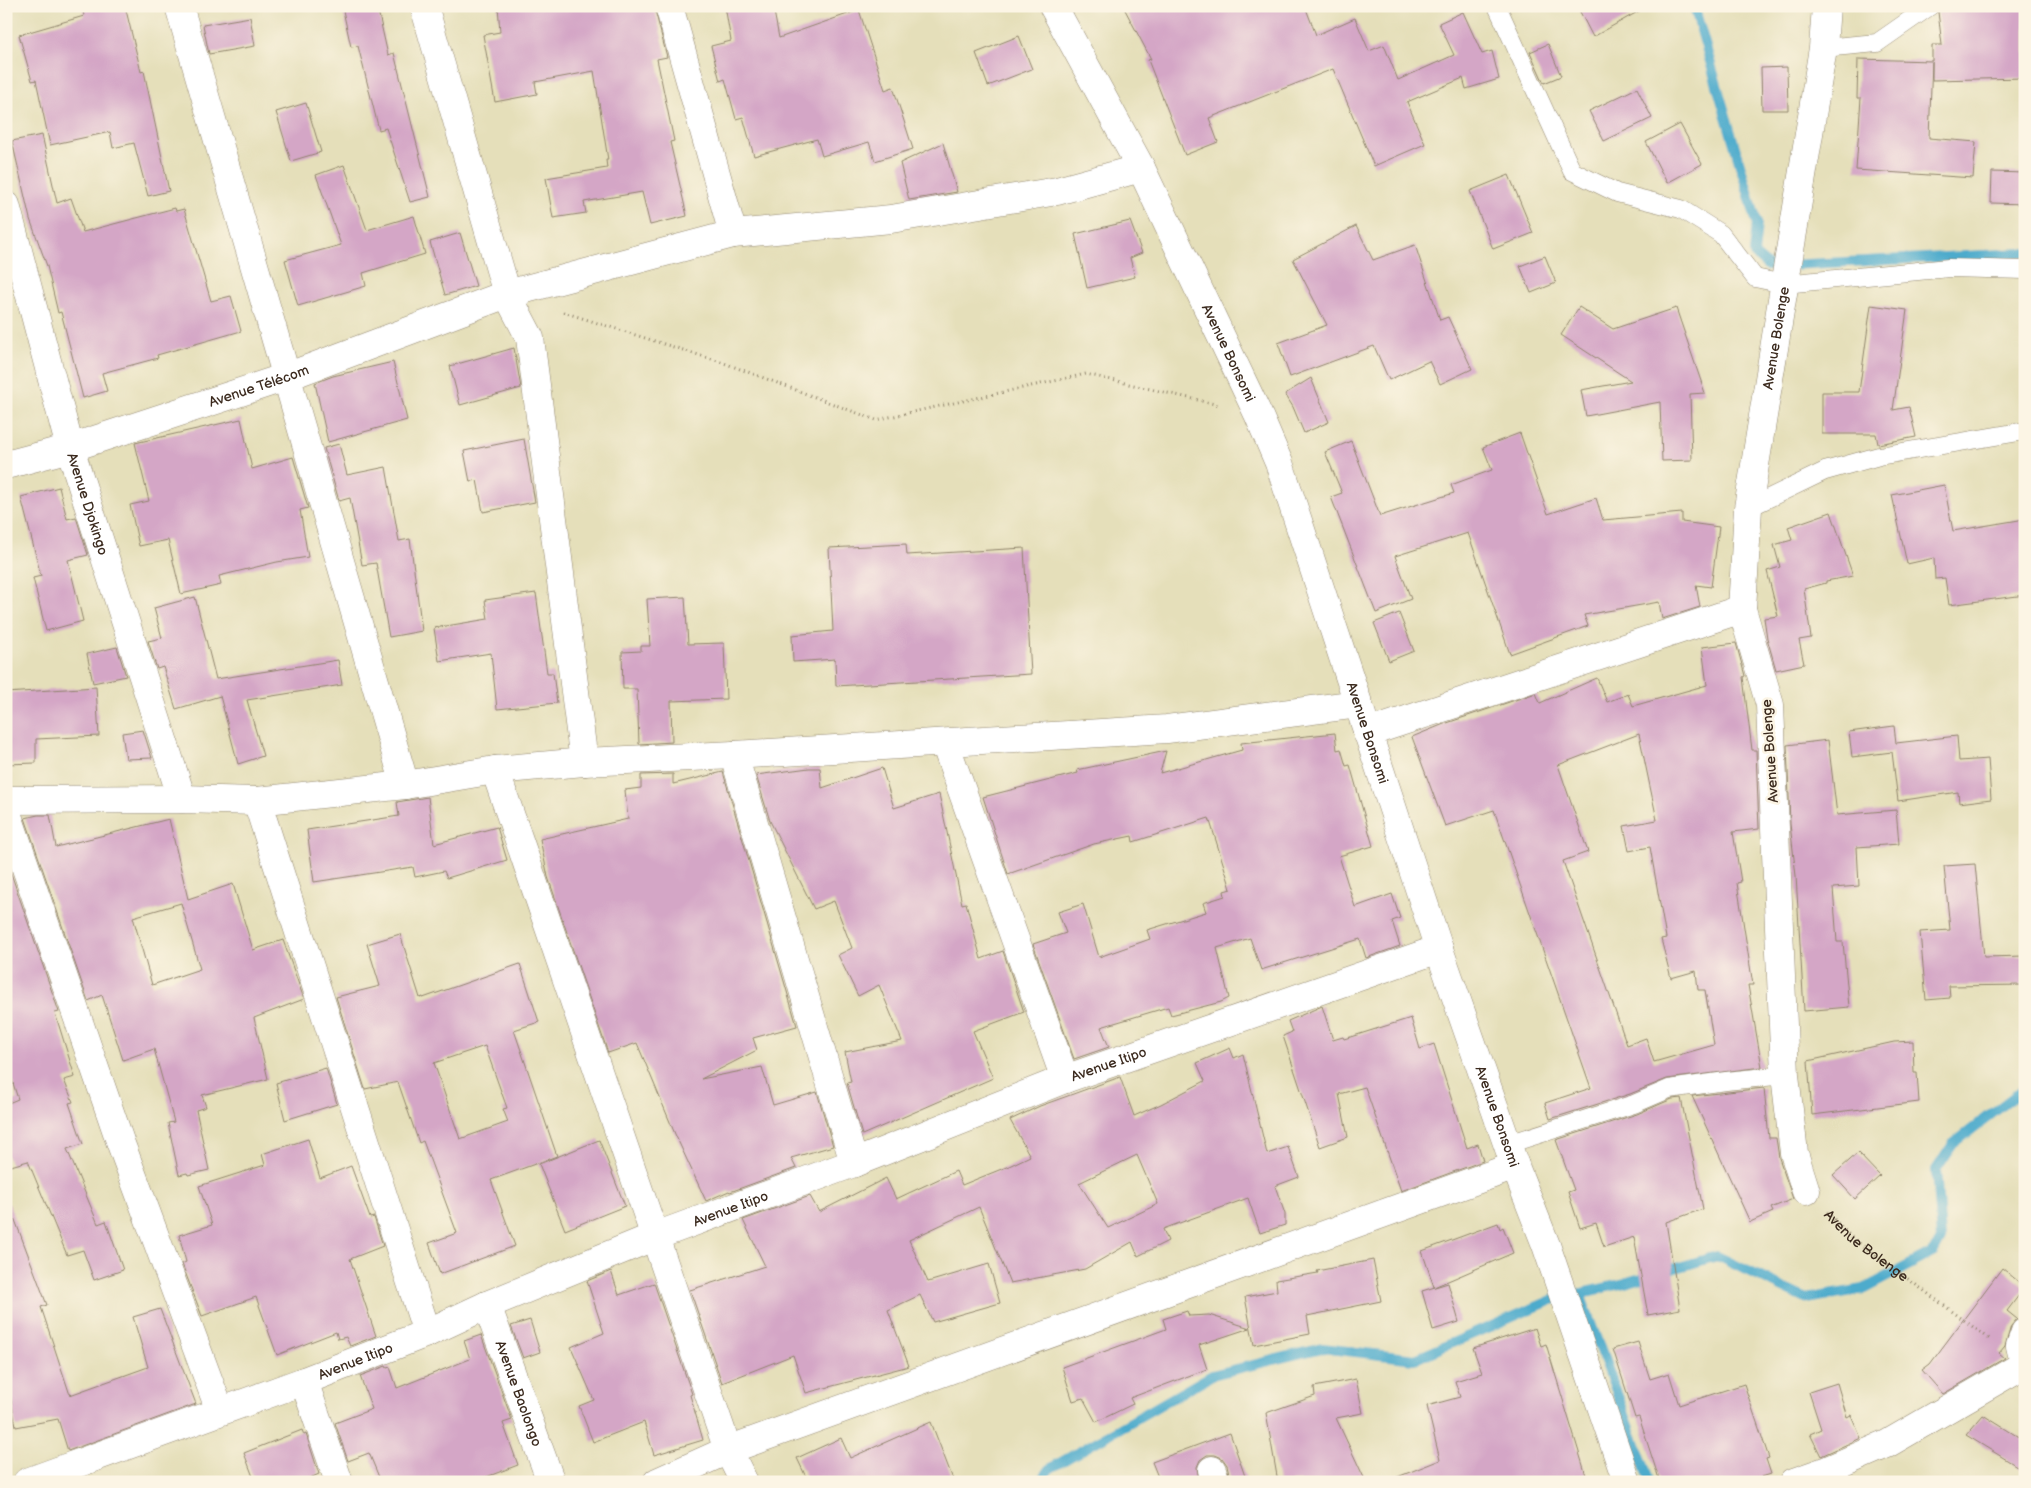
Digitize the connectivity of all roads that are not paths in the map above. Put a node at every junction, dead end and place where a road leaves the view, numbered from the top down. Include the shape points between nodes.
1 (179, 6) edge
2 (424, 6) edge
3 (669, 6) edge
4 (1053, 6) edge
5 (1497, 6) edge
6 (1826, 6) edge
7 (1930, 6) edge
8 (1823, 48) junction
9 (1140, 168) junction
10 (6, 205) edge
11 (733, 234) junction
12 (2025, 270) edge
13 (1784, 281) junction
14 (507, 294) junction
15 (286, 377) junction
16 (2025, 431) edge
17 (70, 448) junction
18 (6, 465) edge
19 (1748, 508) junction
20 (1742, 609) junction
21 (1358, 704) junction
22 (1367, 733) junction
23 (945, 743) junction
24 (734, 755) junction
25 (584, 762) junction
26 (495, 770) junction
27 (405, 785) junction
28 (182, 799) junction
29 (6, 800) edge
30 (257, 801) junction
31 (6, 810) edge
32 (1439, 949) junction
33 (1785, 1075) junction
34 (1065, 1079) junction
35 (1512, 1155) junction
36 (854, 1163) junction
37 (1806, 1191) road end
38 (654, 1237) junction
39 (487, 1305) junction
40 (2025, 1332) edge
41 (427, 1333) junction
42 (2024, 1365) edge
43 (304, 1381) junction
44 (220, 1411) junction
45 (728, 1450) junction
46 (27, 1482) edge
47 (339, 1482) edge
48 (551, 1482) edge
49 (657, 1482) edge
50 (744, 1482) edge
51 (1627, 1482) edge
52 (1794, 1482) edge

1 - 15 street
2 - 14 street
3 - 11 street
4 - 9 street, Avenue Bonsomi
5 - 13 lane via 1572,171 1617,193 1681,209 1721,234 1755,278
6 - 8 street, Avenue Bolenge
7 - 8 lane via 1877,43
8 - 13 street, Avenue Bolenge
9 - 11 street, Avenue Télécom via 1057,191 891,219
9 - 21 street, Avenue Bonsomi via 1279,464
10 - 17 street, Avenue Djokingo
11 - 14 street, Avenue Télécom
12 - 13 lane via 1948,268
13 - 19 street, Avenue Bolenge
14 - 15 street, Avenue Télécom
14 - 25 street via 530,338
15 - 17 street, Avenue Télécom
15 - 27 street
16 - 19 lane via 1880,456 1825,471
17 - 18 street, Avenue Télécom
17 - 28 street, Avenue Djokingo
19 - 20 street, Avenue Bolenge
20 - 22 street
20 - 33 street, Avenue Bolenge via 1770,705
21 - 22 street, Avenue Bonsomi
21 - 23 street via 1167,729
22 - 32 street, Avenue Bonsomi
23 - 24 street
23 - 34 street
24 - 25 street
24 - 36 street
25 - 26 street
26 - 27 street
26 - 38 street
27 - 30 street
28 - 29 street
28 - 30 street
30 - 41 street
31 - 44 street via 121,1144
32 - 34 street, Avenue Itipo
32 - 35 street, Avenue Bonsomi
33 - 35 lane via 1669,1090
33 - 37 street, Avenue Bolenge via 1794,1153
34 - 36 street, Avenue Itipo
35 - 45 street
35 - 51 street, Avenue Bonsomi
36 - 38 street, Avenue Itipo
38 - 39 street, Avenue Itipo
38 - 45 street
39 - 41 street, Avenue Itipo
39 - 48 street, Avenue Baolongo
40 - 42 street via 2020,1346
41 - 43 street, Avenue Itipo
42 - 52 street via 1887,1444
43 - 44 street, Avenue Itipo
43 - 47 street
44 - 46 street, Avenue Itipo
45 - 49 street
45 - 50 street

